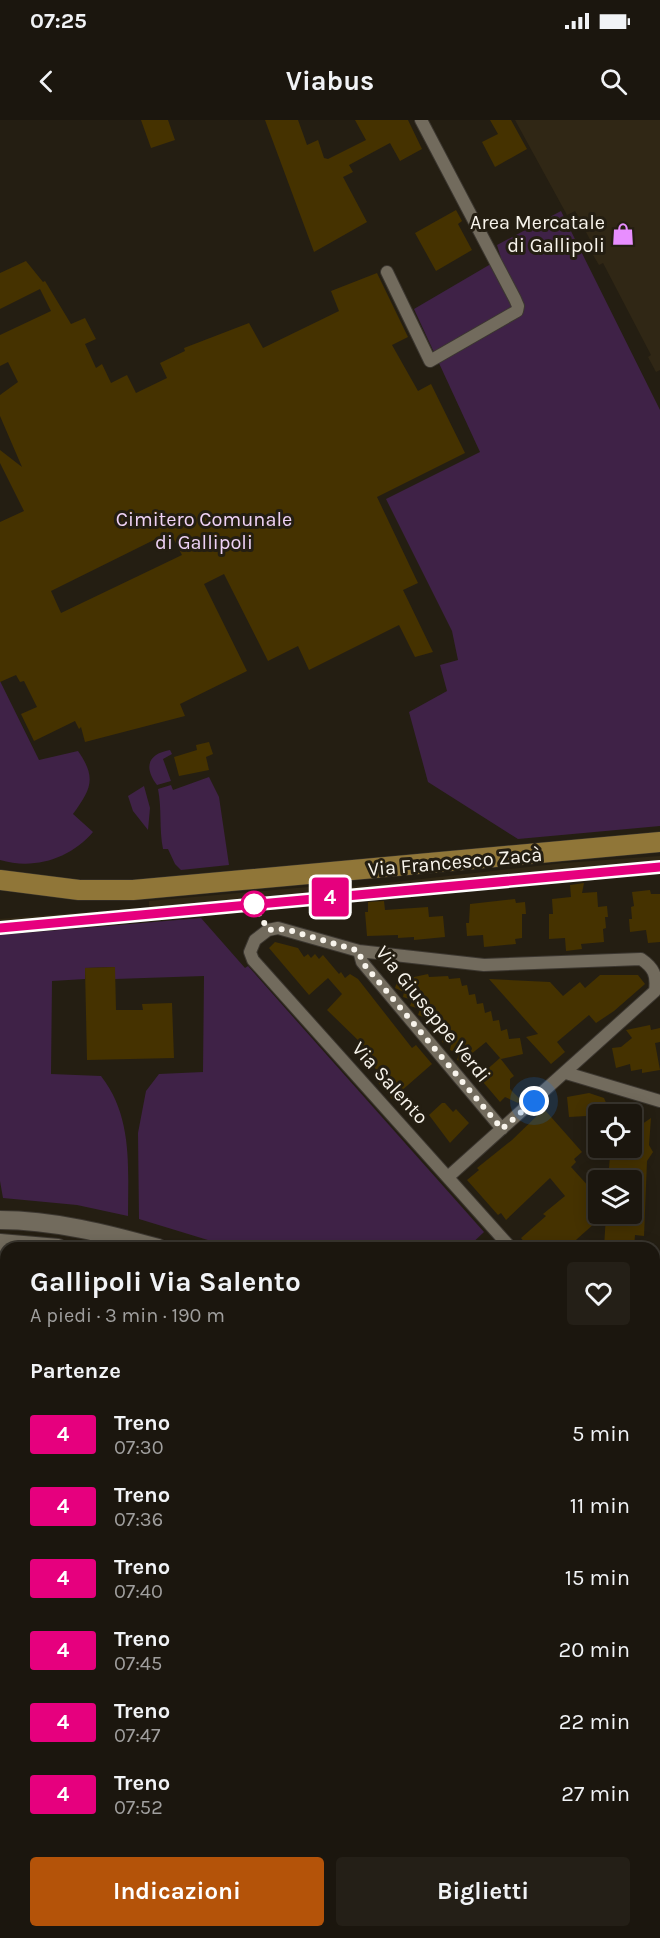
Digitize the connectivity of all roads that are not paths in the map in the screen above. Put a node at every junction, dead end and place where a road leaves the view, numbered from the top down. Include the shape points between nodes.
1 (421, 120) edge
2 (387, 272) dead end
3 (660, 842) edge
4 (0, 880) edge
5 (359, 951) junction
6 (566, 1073) junction
7 (660, 1101) edge
8 (502, 1129) junction
9 (448, 1177) junction
10 (0, 1220) edge
11 (134, 1242) edge
12 (506, 1242) edge

1 - 2 street via 518,306 517,311 430,361
3 - 4 main road, Via Francesco Zacà via 132,890 79,890
5 - 6 street via 483,965 641,958 653,967 655,991
5 - 8 street, Via Giuseppe Verdi via 362,962
5 - 9 street, Via Salento via 285,929 268,930 255,940 250,952 253,960
6 - 7 street
6 - 8 street
8 - 9 street
9 - 12 street, Via Salento
10 - 11 main road via 85,1230

